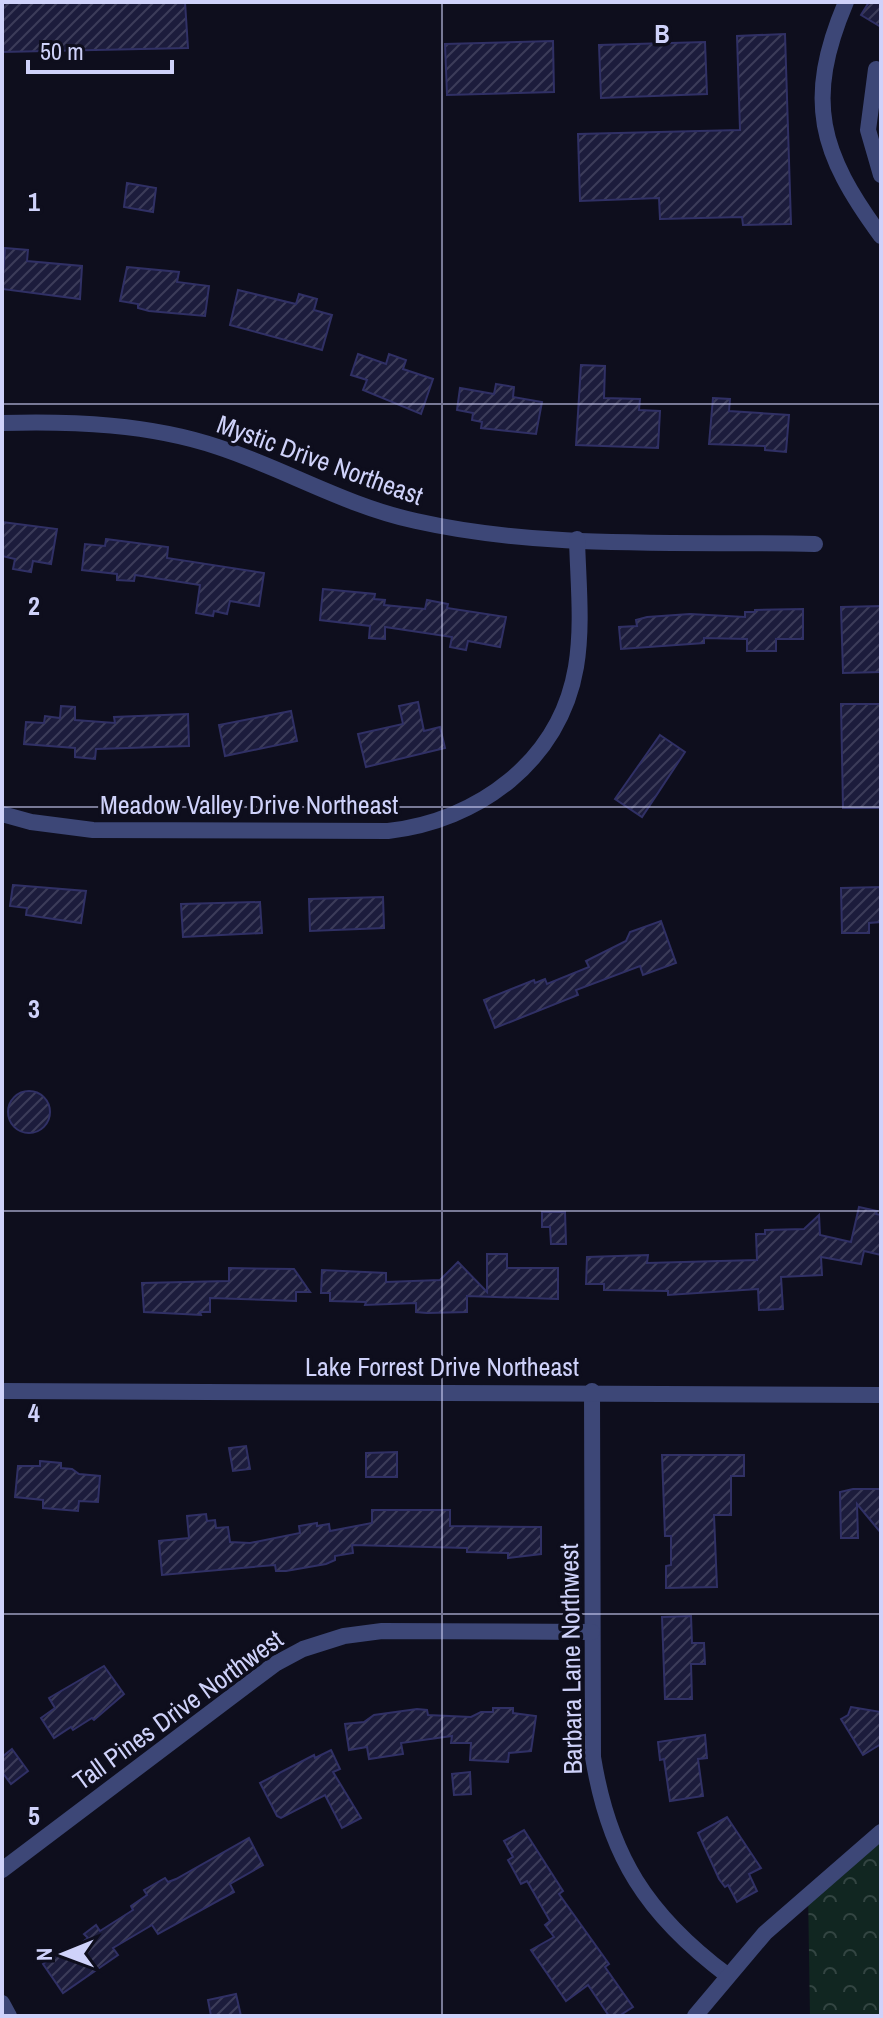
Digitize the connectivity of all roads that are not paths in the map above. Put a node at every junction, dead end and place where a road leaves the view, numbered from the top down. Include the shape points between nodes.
1 (846, 2) edge
2 (876, 69) dead end
3 (881, 175) edge
4 (881, 236) edge
5 (2, 423) edge
6 (577, 539) junction
7 (815, 544) dead end
8 (2, 814) edge
9 (2, 1391) edge
10 (592, 1391) junction
11 (881, 1395) edge
12 (592, 1632) junction
13 (881, 1832) edge
14 (2, 1870) edge
15 (727, 1975) junction
16 (2, 2003) edge
17 (9, 2016) edge
18 (695, 2016) edge

1 - 4 street via 829,42 822,84 824,123 847,190
2 - 3 street via 868,130
5 - 6 street, Mystic Drive Northeast via 180,436 414,521 491,535
6 - 7 street, Mystic Drive Northeast
6 - 8 street, Meadow Valley Drive Northeast via 579,643 567,701 532,760 478,805 436,823 388,831 93,830
9 - 10 street, Lake Forrest Drive Northeast
10 - 11 street, Lake Forrest Drive Northeast
10 - 12 street, Barbara Lane Northwest
12 - 14 street, Tall Pines Drive Northwest via 382,1631 303,1649 275,1664
12 - 15 street, Barbara Lane Northwest via 593,1757 611,1835 656,1912 687,1945
13 - 15 street via 807,1893
15 - 18 street
16 - 17 street

